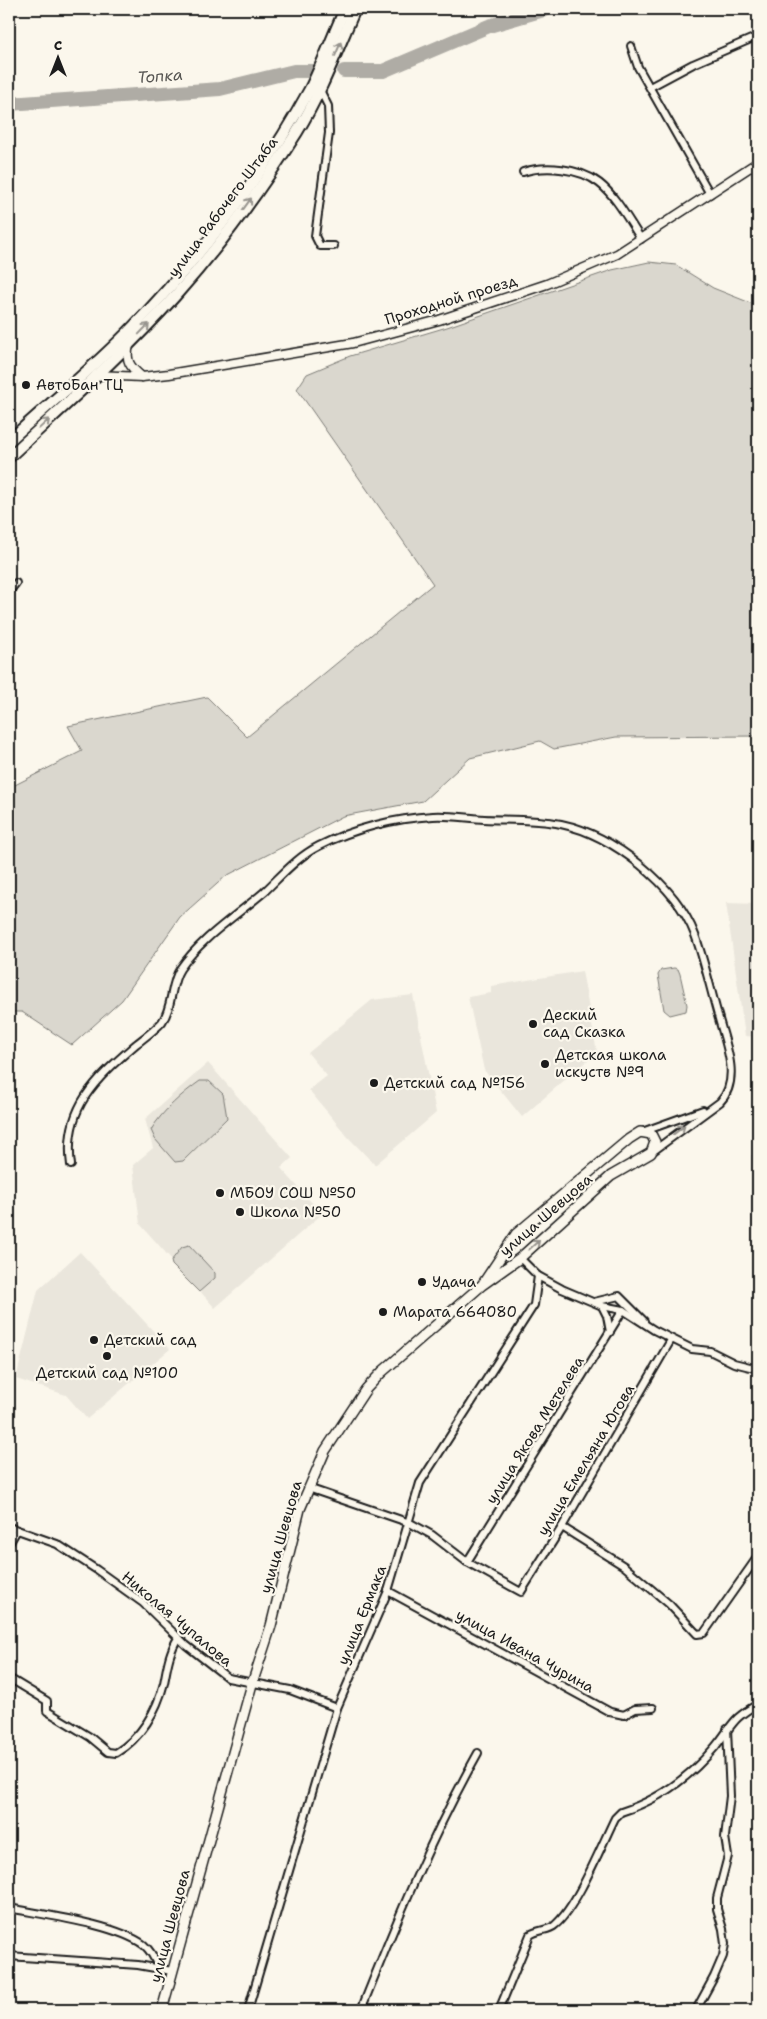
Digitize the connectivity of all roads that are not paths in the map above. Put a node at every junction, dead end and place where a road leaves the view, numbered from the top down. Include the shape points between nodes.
1 (344, 9) edge
2 (355, 9) edge
3 (758, 36) edge
4 (631, 46) dead end
5 (650, 87) junction
6 (320, 90) junction
7 (758, 162) edge
8 (523, 172) dead end
9 (710, 194) junction
10 (641, 239) junction
11 (334, 246) dead end
12 (130, 343) junction
13 (100, 358) junction
14 (82, 374) junction
15 (97, 375) junction
16 (142, 377) junction
17 (9, 441) edge
18 (9, 457) edge
19 (16, 583) dead end
20 (9, 592) edge
21 (709, 1108) junction
22 (640, 1132) junction
23 (651, 1153) junction
24 (71, 1165) dead end
25 (520, 1258) junction
26 (538, 1276) junction
27 (482, 1285) junction
28 (594, 1302) junction
29 (602, 1306) junction
30 (623, 1310) junction
31 (654, 1330) junction
32 (610, 1332) junction
33 (671, 1340) junction
34 (758, 1369) edge
35 (308, 1488) junction
36 (410, 1523) junction
37 (9, 1527) edge
38 (562, 1527) junction
39 (18, 1530) junction
40 (9, 1544) edge
41 (756, 1559) dead end
42 (467, 1562) junction
43 (388, 1591) junction
44 (178, 1638) junction
45 (9, 1678) edge
46 (252, 1684) junction
47 (758, 1704) edge
48 (337, 1708) junction
49 (653, 1708) dead end
50 (727, 1728) junction
51 (478, 1752) dead end
52 (9, 1908) edge
53 (9, 1956) edge
54 (158, 1967) junction
55 (172, 1971) junction
56 (162, 2010) edge
57 (248, 2010) edge
58 (361, 2010) edge
59 (499, 2010) edge
60 (696, 2010) edge

1 - 13 main road, улица Рабочего Штаба via 311,86 288,128 254,178 166,292
6 -> 2 main road, улица Рабочего Штаба
3 - 5 street
4 - 5 street
5 - 9 street
6 - 11 street via 328,106 329,133 315,236 320,246
12 -> 6 main road, улица Рабочего Штаба via 175,296 224,236 297,131
7 - 9 street, Проходной проезд
8 - 10 street via 543,168 593,179 608,193
9 - 10 street, Проходной проезд
10 - 16 street, Проходной проезд via 597,264 431,322 354,343
12 - 15 main road, улица Рабочего Штаба
12 - 16 street via 126,356 129,365
13 - 14 main road, улица Рабочего Штаба
13 - 15 street
14 - 15 street, Проходной проезд
14 - 17 main road, улица Рабочего Штаба
15 - 16 street, Проходной проезд
18 -> 15 main road, улица Рабочего Штаба
19 - 20 street
21 - 22 street
23 -> 21 street, улица Шевцова
21 - 24 street, улица Шевцова via 728,1094 731,1084 728,1056 695,934 655,878 619,849 591,834 561,824 429,816 358,831 318,846 210,937 180,969 164,1020 106,1070 88,1090 71,1126
22 - 23 main road via 654,1137
22 - 27 main road via 516,1234
25 -> 23 main road, улица Шевцова via 611,1176
25 - 26 street
25 - 27 main road, улица Шевцова
26 - 28 street
26 - 36 street, улица Ермака via 534,1306 420,1483
27 - 35 main road, улица Шевцова via 366,1389 325,1451
28 - 29 street
28 - 31 street via 619,1296
29 - 30 street
29 - 32 street
30 - 31 street
30 - 32 street, улица Якова Метелева
31 - 33 street
32 - 42 street, улица Якова Метелева
33 - 34 street
33 - 38 street, улица Емельяна Югова
35 - 36 street
35 - 46 main road, улица Шевцова
36 - 42 street
36 - 43 street, улица Ермака
37 - 39 street, Николая Чупалова
38 - 41 street via 624,1566 669,1604 697,1634 704,1634
38 - 42 street, улица Емельяна Югова via 521,1592
39 - 40 street
39 - 44 street, Николая Чупалова via 56,1544 97,1570 143,1603
43 - 48 street, улица Ермака
43 - 49 street, улица Ивана Чурина via 610,1712 624,1715 636,1709
44 - 45 street via 146,1725 116,1753 108,1752 90,1736 47,1711 47,1700
44 - 46 street, Николая Чупалова via 228,1678
46 - 48 street, Николая Чупалова via 290,1690
46 - 55 main road, улица Шевцова
47 - 50 street via 739,1714
48 - 57 street, улица Ермака
50 - 59 street via 716,1747 682,1781 667,1792 620,1812 615,1818 587,1877 564,1915 554,1926 530,1935
50 - 60 street via 730,1796 725,1837 728,1856 717,1898 725,1944 714,1977
51 - 58 street via 408,1892
52 - 54 street via 86,1923 116,1933 143,1944
53 - 54 street
54 - 55 street
55 - 56 main road, улица Шевцова

